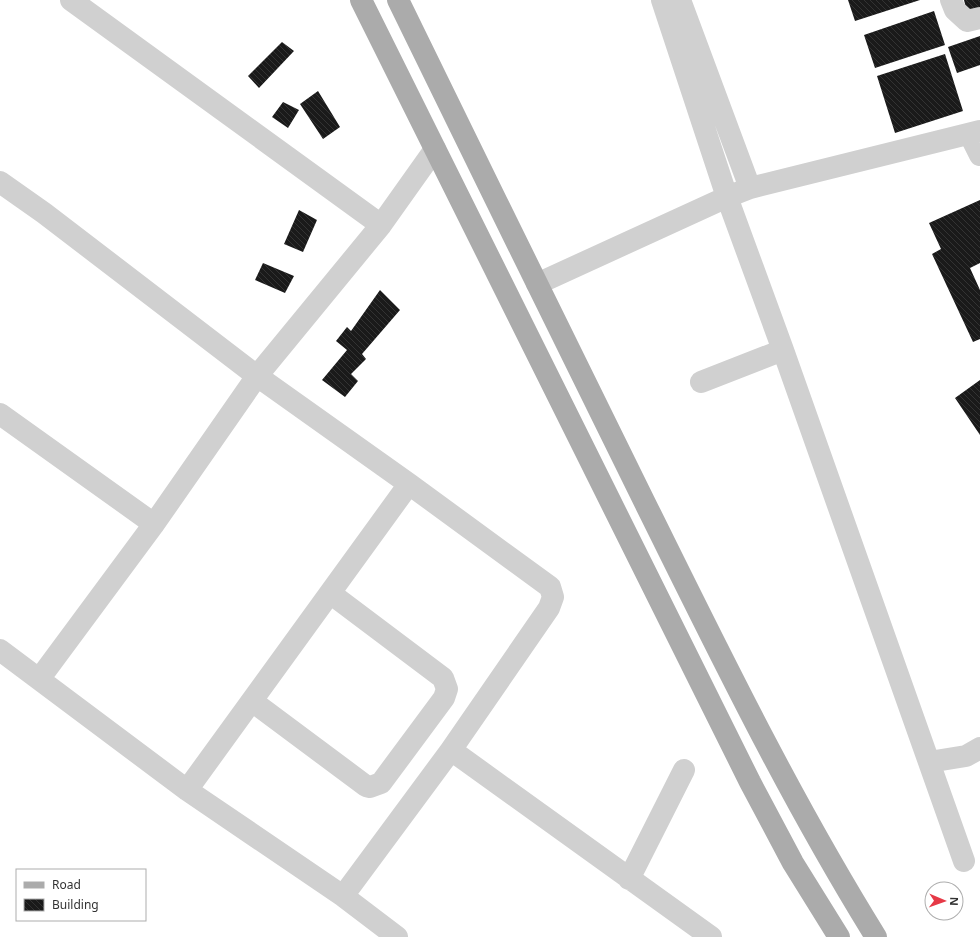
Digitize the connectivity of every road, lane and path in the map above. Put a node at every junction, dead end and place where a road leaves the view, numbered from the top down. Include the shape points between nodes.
1 (71, 0) edge
2 (361, 0) edge
3 (398, 0) edge
4 (662, 0) edge
5 (680, 0) edge
6 (951, 0) edge
7 (980, 18) edge
8 (975, 133) edge
9 (435, 149) junction
10 (980, 155) edge
11 (0, 182) edge
12 (750, 188) junction
13 (727, 197) junction
14 (381, 225) junction
15 (537, 284) junction
16 (783, 350) junction
17 (257, 376) junction
18 (701, 382) dead end
19 (0, 414) edge
20 (409, 484) junction
21 (154, 524) junction
22 (330, 593) junction
23 (0, 650) edge
24 (40, 678) junction
25 (252, 701) junction
26 (980, 748) edge
27 (451, 750) junction
28 (929, 762) junction
29 (684, 770) dead end
30 (187, 790) junction
31 (964, 861) dead end
32 (629, 879) junction
33 (343, 896) junction
34 (397, 937) edge
35 (711, 937) edge
36 (839, 937) edge
37 (876, 937) edge

1 - 14 street
2 - 9 main road
3 - 15 main road
4 - 13 street
5 - 12 street
6 - 7 street via 955,10 967,21
8 - 10 street
8 - 12 street
9 - 14 street
9 - 36 main road via 750,782 793,862
11 - 17 street
12 - 13 street
13 - 15 street
13 - 16 street
14 - 17 street
15 - 37 main road via 770,753
16 - 18 street
16 - 28 street
17 - 20 street
17 - 21 street
19 - 21 street
20 - 22 street
20 - 27 street via 550,587 552,597 549,608
21 - 24 street
22 - 25 street
22 - 25 street via 443,678 447,689 444,698 381,783 370,787
23 - 24 street
24 - 30 street
25 - 30 street
26 - 28 street via 966,756
27 - 32 street
27 - 33 street
28 - 31 street
29 - 32 street
30 - 33 street
32 - 35 street
33 - 34 street

